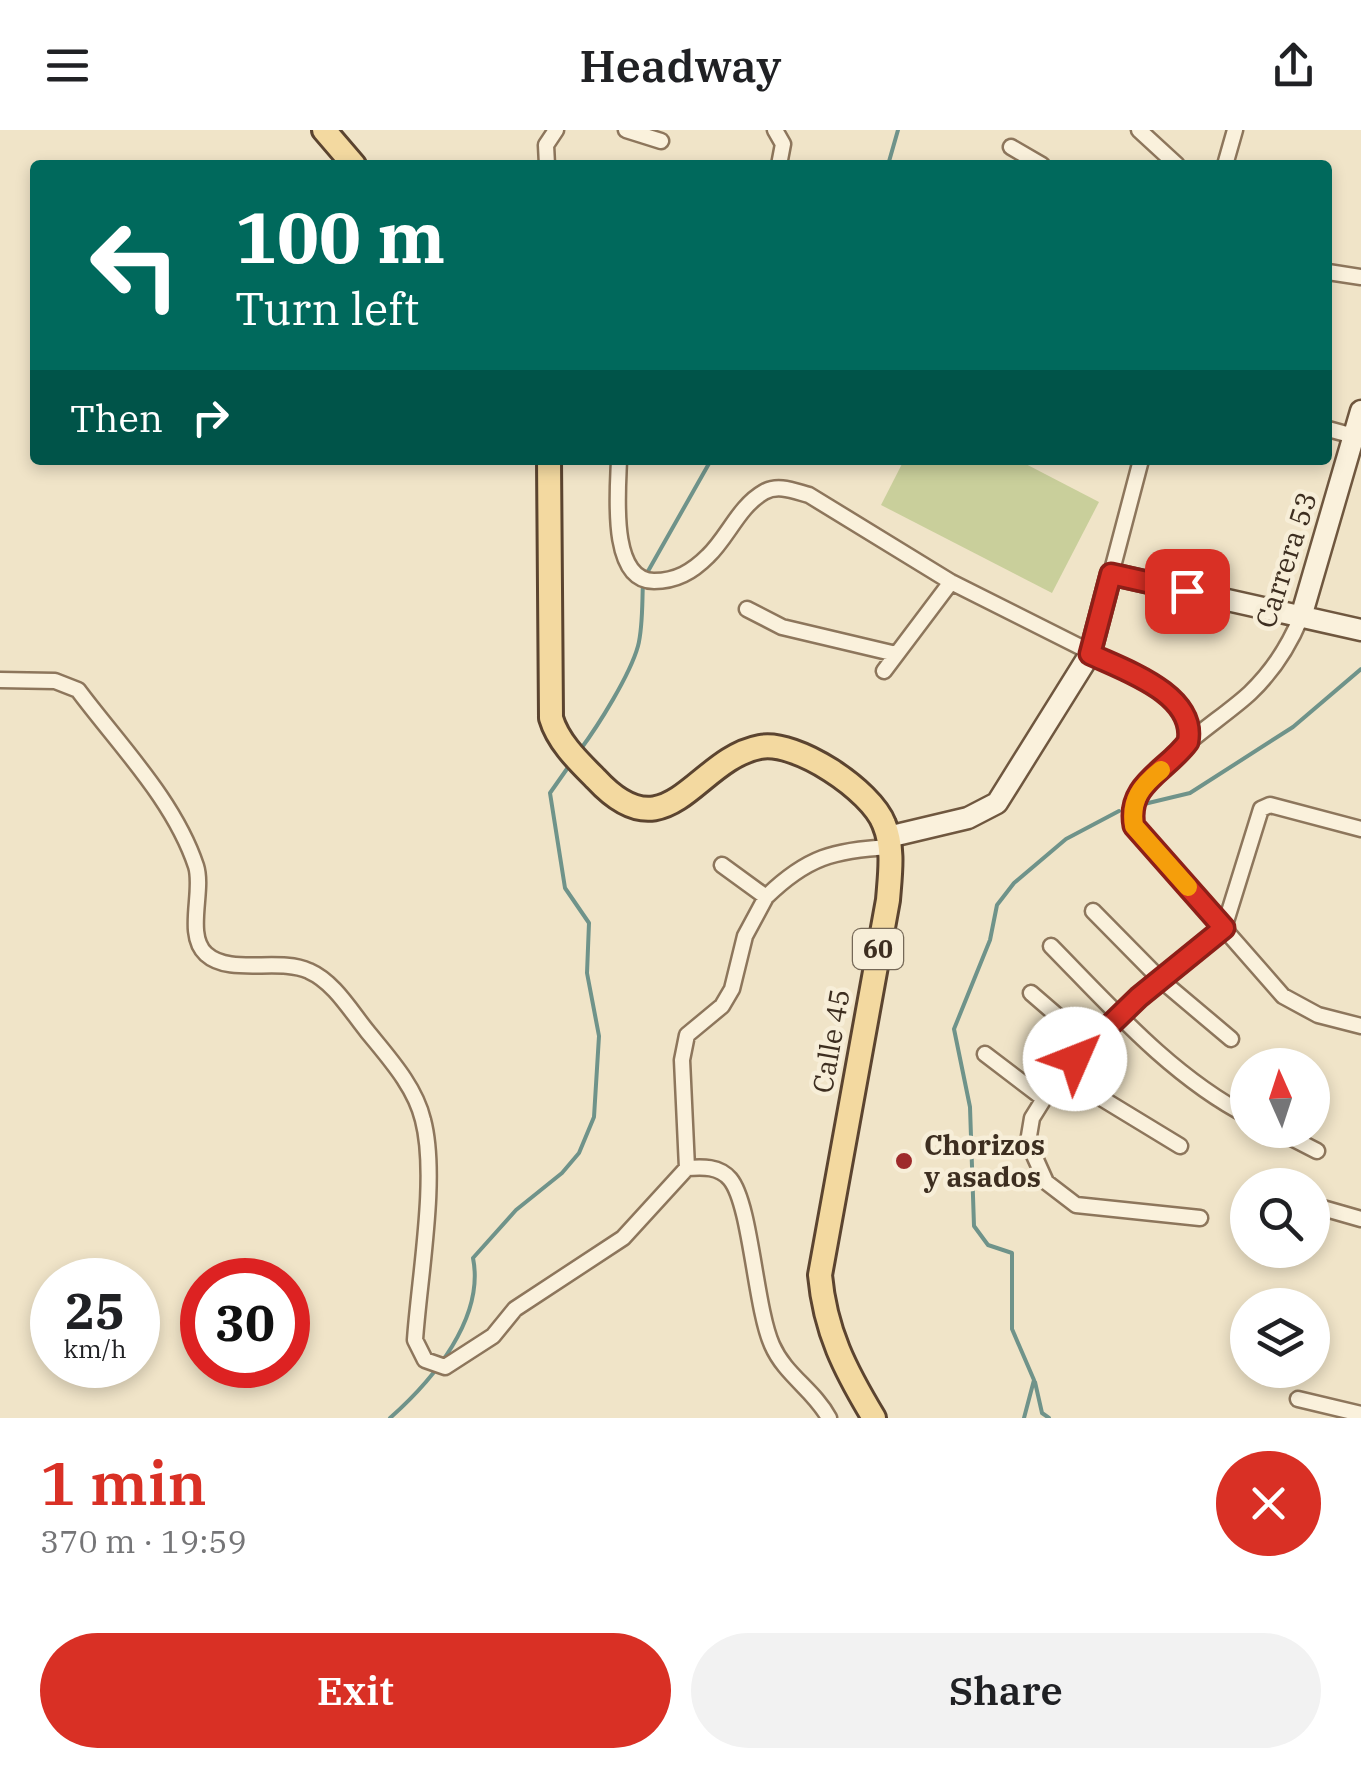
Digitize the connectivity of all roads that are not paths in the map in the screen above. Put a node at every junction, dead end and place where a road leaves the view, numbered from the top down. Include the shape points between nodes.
1 (324, 130) edge
2 (556, 130) edge
3 (626, 130) edge
4 (775, 130) edge
5 (1139, 130) edge
6 (1235, 130) edge
7 (661, 141) dead end
8 (1012, 147) dead end
9 (350, 160) edge
10 (547, 160) edge
11 (781, 160) edge
12 (1034, 160) edge
13 (1172, 160) edge
14 (1226, 160) edge
15 (1332, 272) edge
16 (1361, 276) edge
17 (1361, 411) edge
18 (1332, 430) edge
19 (1358, 437) edge
20 (549, 465) edge
21 (619, 465) edge
22 (1140, 465) edge
23 (1111, 574) junction
24 (951, 582) junction
25 (746, 609) dead end
26 (1301, 617) junction
27 (1361, 630) edge
28 (896, 654) junction
29 (1090, 654) junction
30 (884, 671) dead end
31 (0, 680) edge
32 (1188, 742) junction
33 (1361, 829) edge
34 (889, 842) junction
35 (722, 866) dead end
36 (766, 897) junction
37 (1092, 912) dead end
38 (1224, 928) junction
39 (1051, 946) dead end
40 (1161, 980) junction
41 (1031, 993) dead end
42 (1120, 1016) junction
43 (1361, 1026) edge
44 (1231, 1039) dead end
45 (1090, 1044) junction
46 (986, 1054) dead end
47 (1060, 1073) junction
48 (1044, 1099) junction
49 (1230, 1104) edge
50 (1180, 1146) dead end
51 (1310, 1148) edge
52 (1316, 1151) dead end
53 (688, 1168) junction
54 (1330, 1210) edge
55 (1200, 1218) dead end
56 (1361, 1219) edge
57 (1298, 1399) dead end
58 (1361, 1414) edge
59 (829, 1418) edge
60 (874, 1418) edge

1 - 9 main road
2 - 10 street
3 - 7 street
4 - 11 street via 783,144
5 - 13 street
6 - 14 street
8 - 12 street
15 - 16 street
17 - 19 street, Carrera 53
18 - 19 street
19 - 26 street, Carrera 53
20 - 34 main road via 549,690 558,737 586,769 618,800 651,809 678,800 745,751 787,747 860,792 875,806
21 - 24 street via 622,552 644,581 669,581 692,571 748,506 775,488 809,495
22 - 23 street
23 - 26 street
23 - 29 street
24 - 28 street
24 - 29 street
25 - 28 street via 782,626
26 - 27 street
26 - 32 street, Carrera 53 via 1272,669
28 - 30 street
29 - 32 street via 1152,684 1181,709
29 - 34 street via 997,803
31 - 53 street via 55,681 78,690 183,829 198,872 198,943 208,956 310,971 330,984 401,1074 423,1118 428,1159 414,1340 425,1360 445,1367 472,1353 514,1308 623,1238
32 - 38 street, Carrera 53 via 1142,785 1132,810 1134,826
33 - 38 street via 1270,805 1261,809
34 - 36 street via 838,850 797,868
34 - 60 main road, Calle 45 / 60 via 888,900 820,1275 839,1360
35 - 36 street
36 - 53 street via 745,936 732,989 687,1034 682,1060
37 - 40 street
38 - 40 street
38 - 43 street via 1283,996 1318,1015
39 - 42 street
40 - 42 street
40 - 44 street
41 - 45 street
42 - 45 street
42 - 49 street
45 - 47 street
46 - 48 street
47 - 48 street
47 - 50 street
48 - 55 street via 1028,1142 1046,1182 1076,1205
51 - 52 street
53 - 59 street via 711,1167 730,1179 742,1204 770,1340 781,1364
54 - 56 street
57 - 58 street

